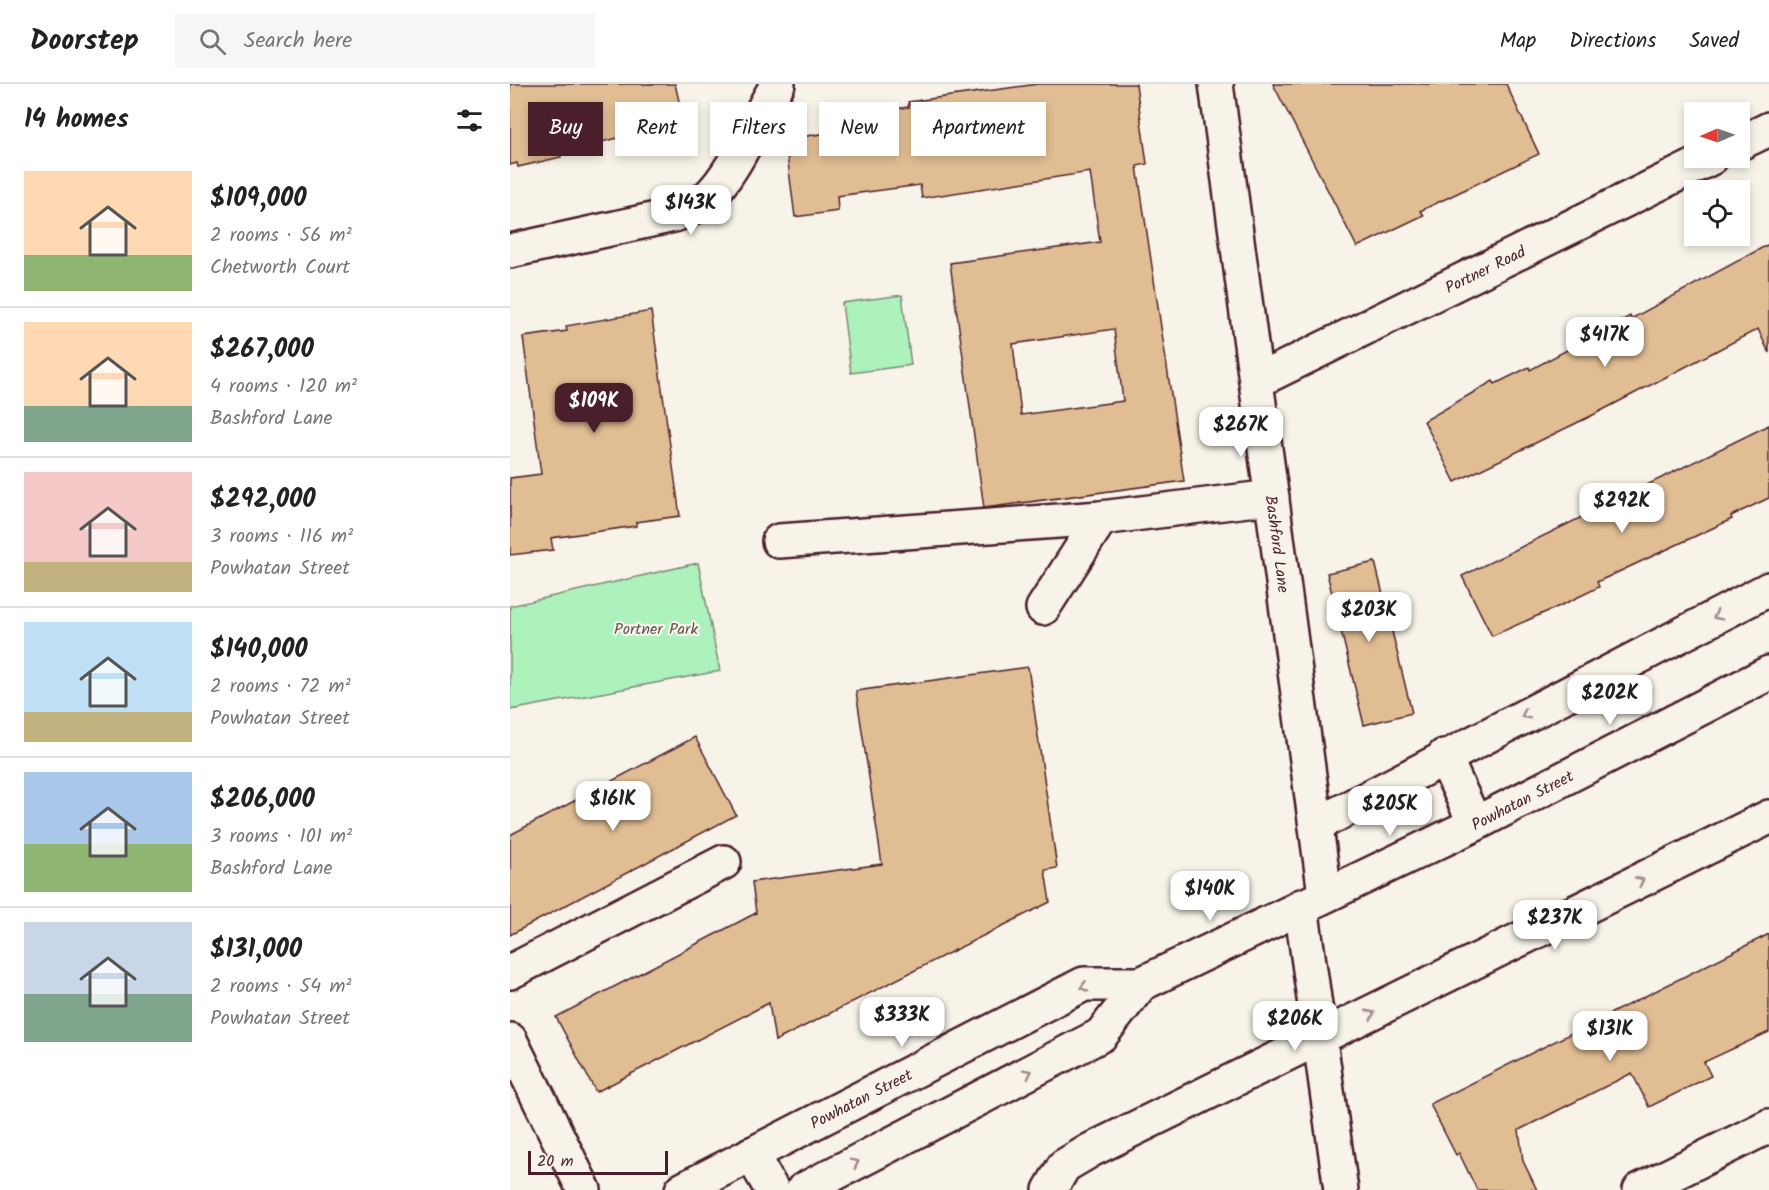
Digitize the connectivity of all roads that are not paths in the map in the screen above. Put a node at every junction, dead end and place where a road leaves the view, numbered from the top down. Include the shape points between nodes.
1 (778, 84) edge
2 (1216, 84) edge
3 (1769, 129) edge
4 (1750, 138) edge
5 (1691, 168) edge
6 (510, 251) edge
7 (1257, 381) junction
8 (1272, 497) junction
9 (1101, 518) junction
10 (779, 541) dead end
11 (1769, 590) edge
12 (1043, 608) dead end
13 (1769, 673) edge
14 (1444, 756) junction
15 (1769, 816) edge
16 (1475, 824) junction
17 (1316, 825) junction
18 (724, 862) dead end
19 (1313, 900) junction
20 (510, 972) edge
21 (1142, 984) junction
22 (510, 1040) edge
23 (1319, 1040) junction
24 (1769, 1126) edge
25 (751, 1154) junction
26 (584, 1190) edge
27 (682, 1190) edge
28 (772, 1190) edge
29 (803, 1190) edge
30 (1050, 1190) edge
31 (1341, 1190) edge
32 (1640, 1190) edge

1 - 6 street via 735,159 708,197 692,208
2 - 7 street, Bashford Lane
3 - 4 street
5 - 7 street, Portner Road
7 - 8 street, Bashford Lane
8 - 9 street
8 - 17 street, Bashford Lane
9 - 10 street
9 - 12 street
11 -> 14 street
13 - 16 street, Powhatan Street
14 - 16 street
14 - 17 street
23 -> 15 street
16 - 19 street, Powhatan Street
17 - 19 street, Bashford Lane
18 - 20 street
19 - 21 street, Powhatan Street
19 - 23 street, Bashford Lane
21 -> 25 street, Powhatan Street via 1084,984
29 -> 21 street, Powhatan Street via 1101,1035
22 - 26 street
23 - 30 street via 1090,1150 1064,1166
23 - 31 street, Bashford Lane
24 - 32 street
25 - 27 street, Powhatan Street
25 - 28 street

